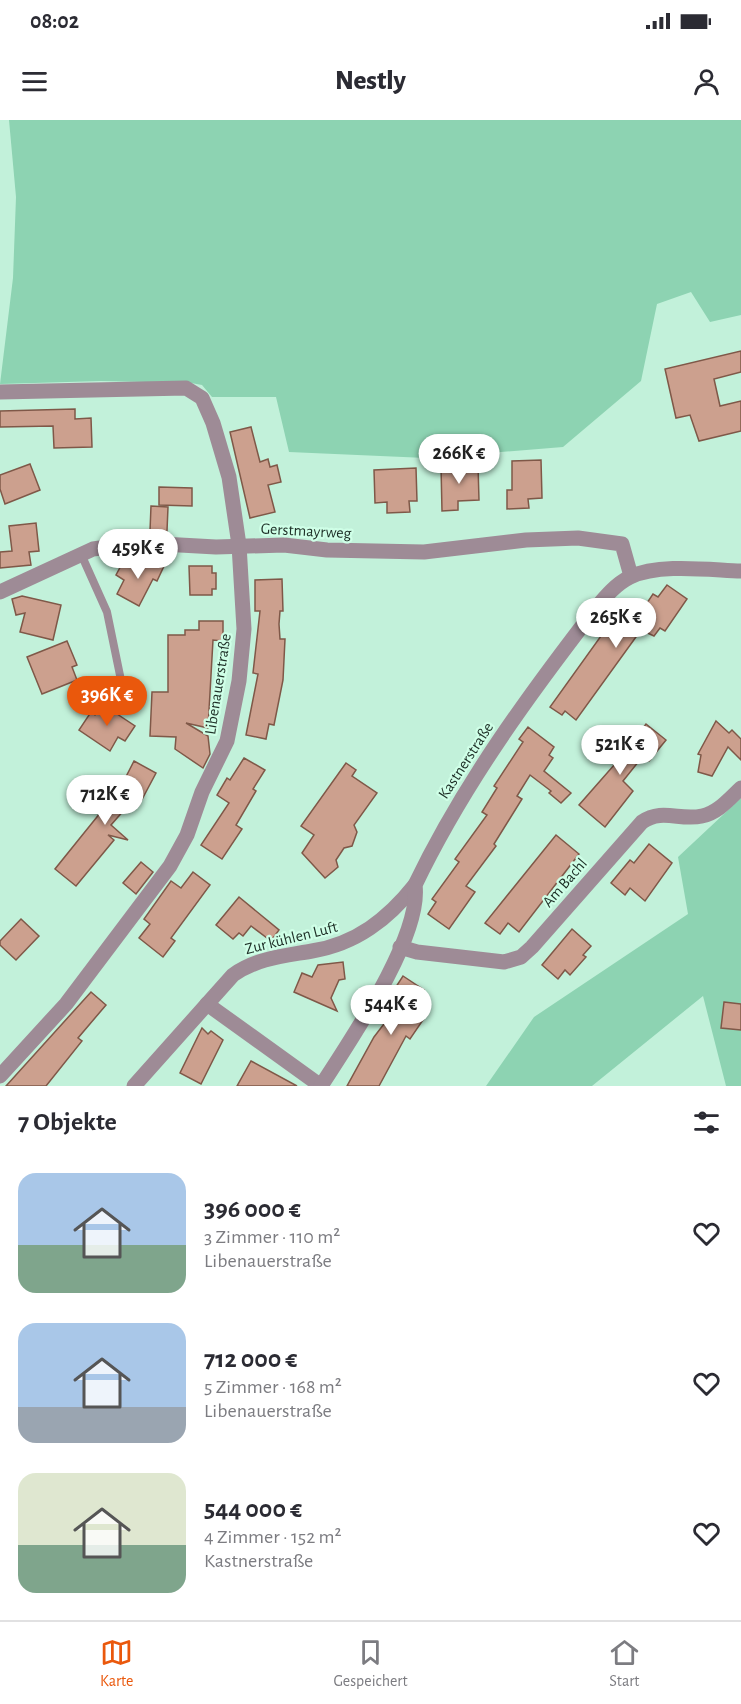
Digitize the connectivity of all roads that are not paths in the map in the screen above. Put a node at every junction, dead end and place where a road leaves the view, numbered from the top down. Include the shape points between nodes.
1 (0, 392) edge
2 (239, 545) junction
3 (81, 554) junction
4 (741, 572) edge
5 (631, 576) junction
6 (0, 592) edge
7 (123, 690) dead end
8 (741, 788) edge
9 (415, 885) junction
10 (400, 947) junction
11 (207, 1004) junction
12 (0, 1076) edge
13 (134, 1086) edge
14 (321, 1086) edge

1 - 2 street, Gerstmayrweg via 186,388 202,398 229,477
2 - 3 street via 143,544 93,549
2 - 5 street, Gerstmayrweg via 424,552 526,540 592,538 622,544
2 - 12 street, Libenauerstraße via 244,629 239,681 227,741 202,792 187,835 157,884 87,977
3 - 6 street
3 - 7 lane via 107,612
4 - 5 street, Kastnerstraße via 675,569
5 - 9 street, Kastnerstraße via 612,589 596,608 488,755
8 - 10 street, Am Bachl via 705,816 658,814 642,822 521,957 495,962
9 - 10 street, Kastnerstraße via 413,907
9 - 11 street, Zur kühlen Luft via 385,917 353,939 254,962 233,975
10 - 14 street, Kastnerstraße via 375,1002
11 - 13 street, Zur kühlen Luft
11 - 14 street, Kastnerstraße

